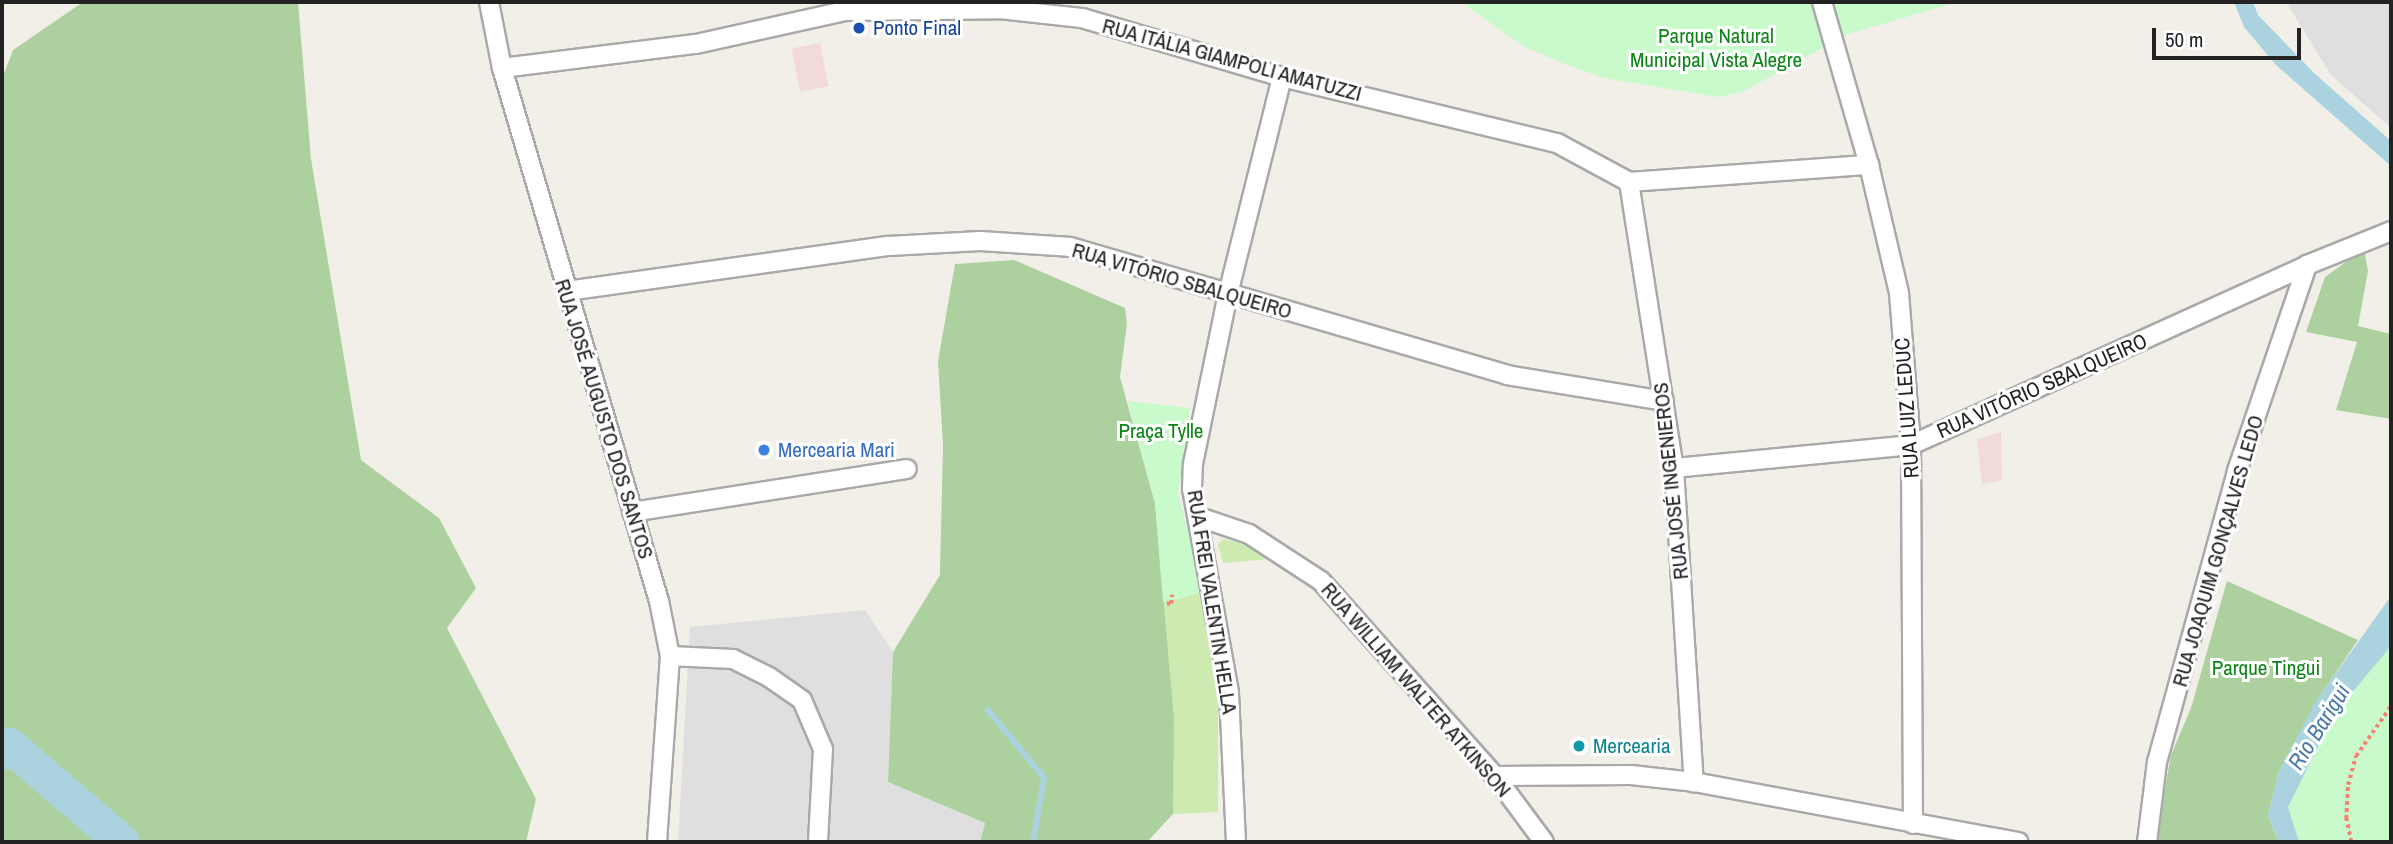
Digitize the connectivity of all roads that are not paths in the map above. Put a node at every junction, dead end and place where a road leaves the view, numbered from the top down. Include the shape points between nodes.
1 (489, 2) edge
2 (1822, 2) edge
3 (844, 6) edge
4 (1080, 10) edge
5 (502, 68) junction
6 (1282, 77) junction
7 (1869, 165) junction
8 (1629, 182) junction
9 (2391, 231) edge
10 (2307, 265) junction
11 (567, 291) junction
12 (1228, 293) junction
13 (1664, 401) junction
14 (1912, 445) junction
15 (1674, 468) junction
16 (907, 469) dead end
17 (632, 512) junction
18 (1199, 517) junction
19 (670, 656) junction
20 (1495, 776) junction
21 (1694, 782) junction
22 (1913, 824) junction
23 (657, 842) edge
24 (818, 842) edge
25 (1236, 842) edge
26 (1544, 842) edge
27 (2019, 842) edge
28 (2147, 842) edge

1 - 5 street, RUA JOSÉ AUGUSTO DOS SANTOS
2 - 7 street, RUA LUIZ LEDUC
3 - 4 street, RUA ITÁLIA GIAMPOLI AMATUZZI
3 - 5 street, RUA ITÁLIA GIAMPOLI AMATUZZI via 696,44
4 - 6 street, RUA ITÁLIA GIAMPOLI AMATUZZI
5 - 11 street, RUA JOSÉ AUGUSTO DOS SANTOS
6 - 8 street, RUA ITÁLIA GIAMPOLI AMATUZZI via 1557,143
6 - 12 street, RUA FREI VALENTIN HELLA
7 - 8 street
7 - 14 street, RUA LUIZ LEDUC via 1899,293
8 - 13 street, RUA JOSÉ INGENIEROS
9 - 10 street, RUA VITÓRIO SBALQUEIRO
10 - 14 street, RUA VITÓRIO SBALQUEIRO
10 - 28 street, RUA JOAQUIM GONÇALVES LEDO via 2234,481 2157,762
11 - 12 street, RUA VITÓRIO SBALQUEIRO via 889,246 980,241 1070,247
11 - 17 street, RUA JOSÉ AUGUSTO DOS SANTOS
12 - 13 street, RUA VITÓRIO SBALQUEIRO via 1507,375
12 - 18 street, RUA FREI VALENTIN HELLA via 1194,464 1192,489
13 - 15 street, RUA JOSÉ INGENIEROS
14 - 15 street, RUA VITÓRIO SBALQUEIRO
14 - 22 street, RUA LUIZ LEDUC
15 - 21 street, RUA JOSÉ INGENIEROS
16 - 17 street
17 - 19 street, RUA JOSÉ AUGUSTO DOS SANTOS
18 - 20 street, RUA WILLIAM WALTER ATKINSON via 1249,534 1321,581
18 - 25 street, RUA FREI VALENTIN HELLA via 1229,692
19 - 23 street, RUA JOSÉ AUGUSTO DOS SANTOS
19 - 24 street via 733,659 802,700 823,749
20 - 21 street via 1631,775
20 - 26 street, RUA WILLIAM WALTER ATKINSON
21 - 22 street
22 - 27 street

